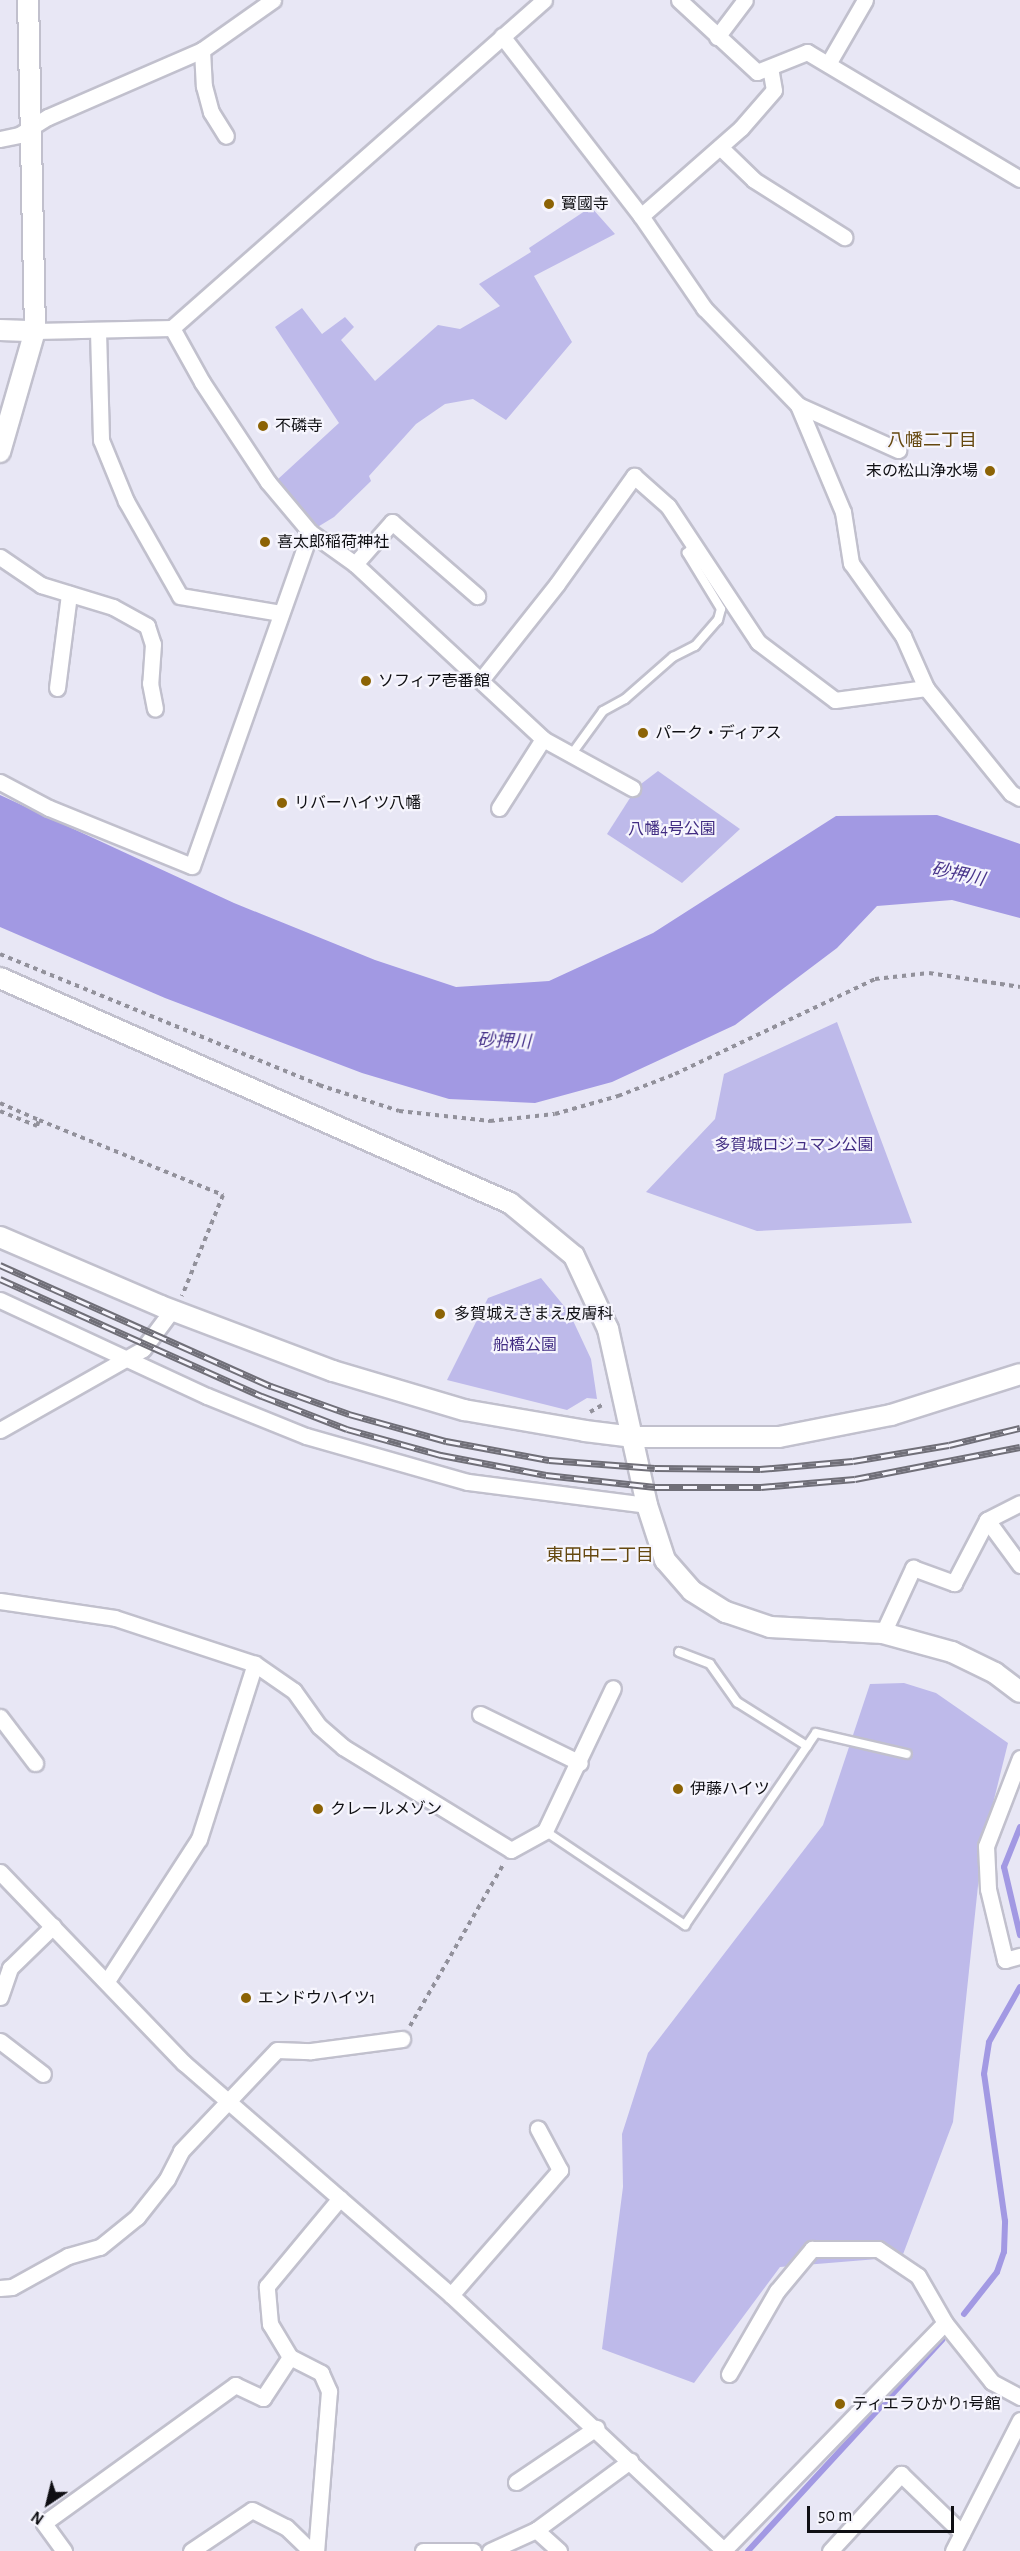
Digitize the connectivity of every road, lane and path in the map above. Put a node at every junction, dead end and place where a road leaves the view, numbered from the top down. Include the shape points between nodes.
1 (28, 0) edge
2 (273, 0) edge
3 (544, 0) edge
4 (679, 0) edge
5 (745, 0) edge
6 (865, 0) edge
7 (502, 36) junction
8 (717, 37) junction
9 (202, 50) junction
10 (828, 64) junction
11 (770, 67) junction
12 (30, 128) junction
13 (226, 136) dead end
14 (0, 139) edge
15 (720, 147) junction
16 (1020, 180) edge
17 (641, 216) junction
18 (844, 237) dead end
19 (172, 328) junction
20 (0, 330) edge
21 (35, 331) junction
22 (98, 331) junction
23 (798, 405) junction
24 (898, 450) dead end
25 (0, 452) edge
26 (310, 532) junction
27 (693, 546) junction
28 (0, 557) edge
29 (355, 564) junction
30 (69, 594) junction
31 (477, 596) dead end
32 (281, 613) junction
33 (481, 680) junction
34 (57, 688) dead end
35 (926, 688) junction
36 (155, 709) dead end
37 (543, 739) junction
38 (571, 755) junction
39 (0, 782) edge
40 (632, 788) dead end
41 (1020, 798) edge
42 (499, 807) dead end
43 (0, 954) edge
44 (0, 978) edge
45 (1020, 987) edge
46 (0, 1103) edge
47 (0, 1111) edge
48 (39, 1120) junction
49 (0, 1237) edge
50 (0, 1300) edge
51 (191, 1302) dead end
52 (172, 1310) junction
53 (125, 1358) junction
54 (1020, 1374) edge
55 (602, 1405) dead end
56 (585, 1415) dead end
57 (0, 1430) edge
58 (634, 1437) junction
59 (1020, 1503) edge
60 (647, 1505) junction
61 (987, 1520) junction
62 (1020, 1565) edge
63 (0, 1601) edge
64 (883, 1633) junction
65 (679, 1652) dead end
66 (255, 1664) junction
67 (613, 1688) dead end
68 (1020, 1692) edge
69 (480, 1714) dead end
70 (0, 1717) edge
71 (807, 1746) junction
72 (907, 1754) dead end
73 (1020, 1758) edge
74 (35, 1762) dead end
75 (580, 1763) junction
76 (545, 1832) junction
77 (511, 1850) junction
78 (0, 1872) edge
79 (52, 1926) junction
80 (1020, 1956) edge
81 (107, 1981) junction
82 (0, 1997) edge
83 (402, 2039) joint
84 (0, 2041) edge
85 (43, 2074) dead end
86 (228, 2098) junction
87 (538, 2129) dead end
88 (340, 2198) junction
89 (0, 2288) edge
90 (451, 2295) junction
91 (945, 2323) junction
92 (290, 2357) junction
93 (729, 2374) dead end
94 (1020, 2397) edge
95 (1020, 2420) edge
96 (596, 2428) junction
97 (630, 2461) junction
98 (516, 2482) dead end
99 (536, 2530) junction
100 (962, 2533) junction
101 (64, 2551) edge
102 (191, 2551) edge
103 (311, 2551) edge
104 (316, 2551) edge
105 (423, 2551) edge
106 (473, 2551) edge
107 (490, 2551) edge
108 (559, 2551) edge
109 (724, 2551) edge
110 (830, 2551) edge
111 (953, 2551) edge

1 - 12 street
2 - 9 street
3 - 7 street
4 - 8 street
5 - 8 street
6 - 10 street
7 - 17 street
7 - 19 street
8 - 11 street via 757,72
9 - 12 street
9 - 13 street via 204,86 211,112
10 - 11 street via 807,52
10 - 16 street
11 - 15 street via 774,90
12 - 14 street
12 - 21 street
15 - 17 street
15 - 18 street via 754,180
17 - 23 street via 704,308
19 - 22 street
19 - 26 street via 202,382 268,482
20 - 21 street
21 - 22 street
21 - 25 street
22 - 32 street via 101,440 126,501 180,596
23 - 24 street
23 - 35 street via 843,512 851,563 903,636
26 - 29 street
26 - 32 street
27 - 33 street via 669,506 634,476 557,584
27 - 35 street via 758,642 835,700
27 - 38 lane via 687,553 721,609 718,620 695,645 673,657 625,699 603,711
28 - 30 street via 41,585
29 - 31 street via 392,522
29 - 33 street
30 - 34 street
30 - 36 street via 112,607 147,626 153,644 150,683
32 - 39 street via 192,866 49,808
33 - 37 street
35 - 41 street via 1011,793
37 - 38 street
37 - 42 street
38 - 40 street
43 - 45 path via 319,1085 399,1112 490,1121 555,1114 618,1096 675,1074 875,979 929,974
44 - 58 street via 510,1203 574,1256 608,1329
46 - 48 path
47 - 48 path via 37,1125
48 - 51 path via 223,1195 181,1299
49 - 52 street
50 - 53 street
52 - 53 street via 143,1349
52 - 58 street via 256,1344 403,1394 464,1410
53 - 57 street
53 - 60 street via 306,1436 391,1463 468,1482
54 - 58 street via 891,1415 779,1437
55 - 56 path
58 - 60 street
59 - 61 street
60 - 64 street via 665,1560 677,1577 692,1592 726,1611 770,1627
61 - 62 street
61 - 64 street via 954,1583 913,1568
63 - 66 street via 18,1606 58,1606 115,1618
64 - 68 street via 952,1652 995,1673
65 - 71 lane via 710,1664 737,1702
66 - 77 street via 294,1691 319,1726 343,1747
66 - 81 street via 199,1839
67 - 75 street
69 - 75 street
70 - 74 street
71 - 72 lane via 816,1733
71 - 76 lane via 686,1925
73 - 80 street via 986,1846 988,1889 1005,1960
75 - 76 street
76 - 77 street
77 - 83 path
78 - 79 street
79 - 81 street
79 - 82 street via 10,1968
81 - 86 street via 184,2062
83 - 86 street via 311,2051 277,2050
84 - 85 street
86 - 88 street
86 - 89 street via 181,2151 167,2180 137,2217 100,2247 68,2256 12,2287
87 - 90 street via 561,2170
88 - 90 street
88 - 92 street via 267,2286 270,2324
90 - 96 street
91 - 93 street via 918,2276 878,2249 812,2249 777,2291
91 - 94 street via 992,2382
91 - 109 street
92 - 101 street via 263,2398 235,2385 44,2523
92 - 104 street via 321,2373 329,2391
95 - 100 street
96 - 97 street
96 - 98 street
97 - 99 street
97 - 109 street
99 - 107 street
99 - 108 street
100 - 110 street via 901,2474
100 - 111 street
102 - 103 street via 252,2510 286,2527
105 - 106 street

